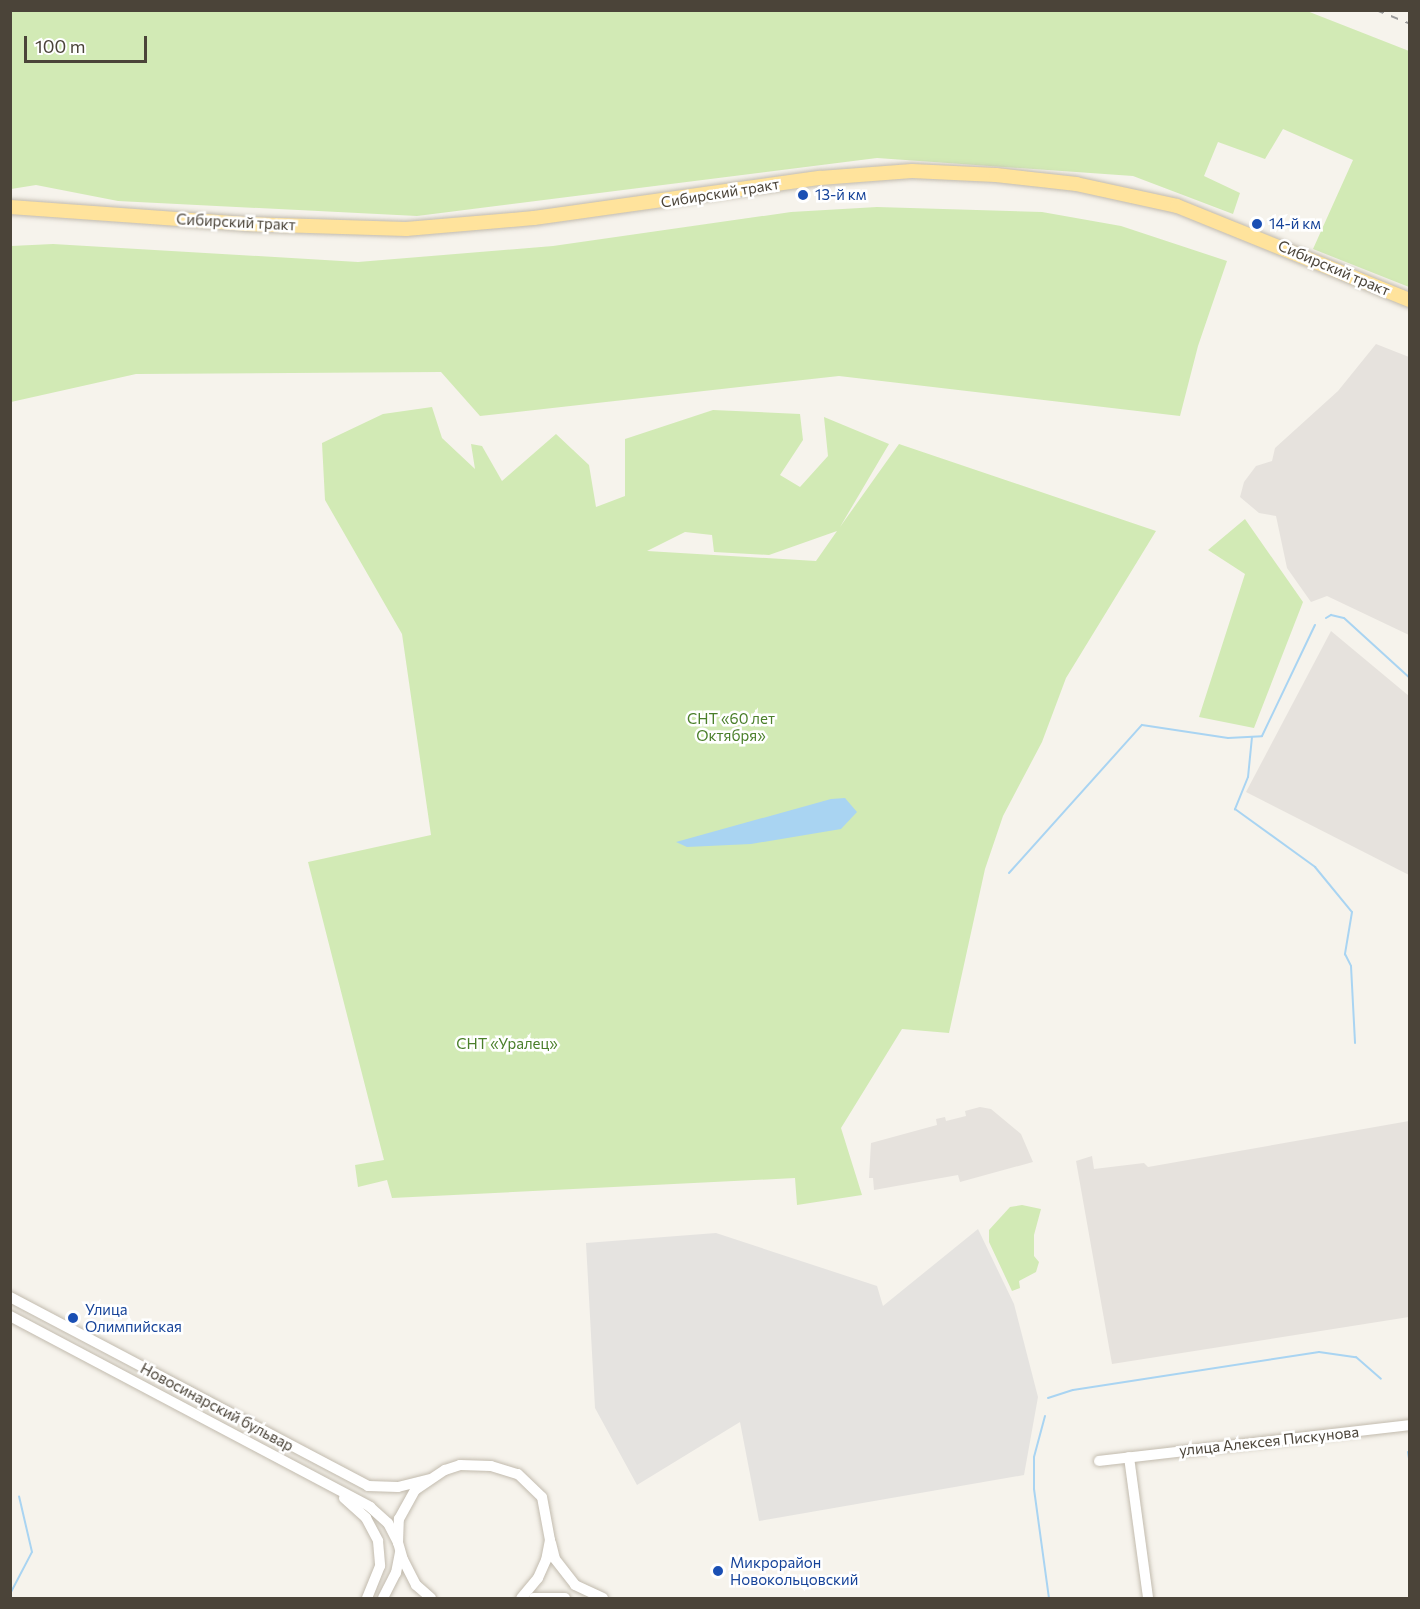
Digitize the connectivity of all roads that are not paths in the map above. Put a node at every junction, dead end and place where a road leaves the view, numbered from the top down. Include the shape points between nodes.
1 (10, 207) edge
2 (1410, 300) edge
3 (10, 1297) edge
4 (10, 1316) edge
5 (1410, 1425) edge
6 (1129, 1457) junction
7 (1099, 1461) dead end
8 (429, 1479) junction
9 (333, 1488) junction
10 (550, 1540) junction
11 (399, 1547) junction
12 (367, 1599) edge
13 (383, 1599) edge
14 (430, 1599) edge
15 (521, 1599) edge
16 (534, 1599) edge
17 (565, 1599) edge
18 (603, 1599) edge
19 (1148, 1599) edge

1 - 2 main road, Сибирский тракт via 245,224 406,229 534,218 820,178 912,171 996,176 1076,184 1178,206
3 - 8 street, Новосинарский бульвар via 368,1486 399,1487
4 - 9 street, Новосинарский бульвар
5 - 6 street, улица Алексея Пискунова
6 - 7 street, улица Алексея Пискунова
6 - 19 street
8 - 10 street via 460,1465 491,1466 518,1474 542,1497
8 - 11 street via 415,1490 402,1509
9 - 11 street, Новосинарский бульвар via 379,1513
9 - 12 street via 360,1511 378,1541 380,1566
10 - 15 street via 543,1568
10 - 18 street via 563,1573 575,1585
11 - 13 street via 396,1573
11 - 14 street, Новосинарский бульвар via 410,1577
16 - 17 street

